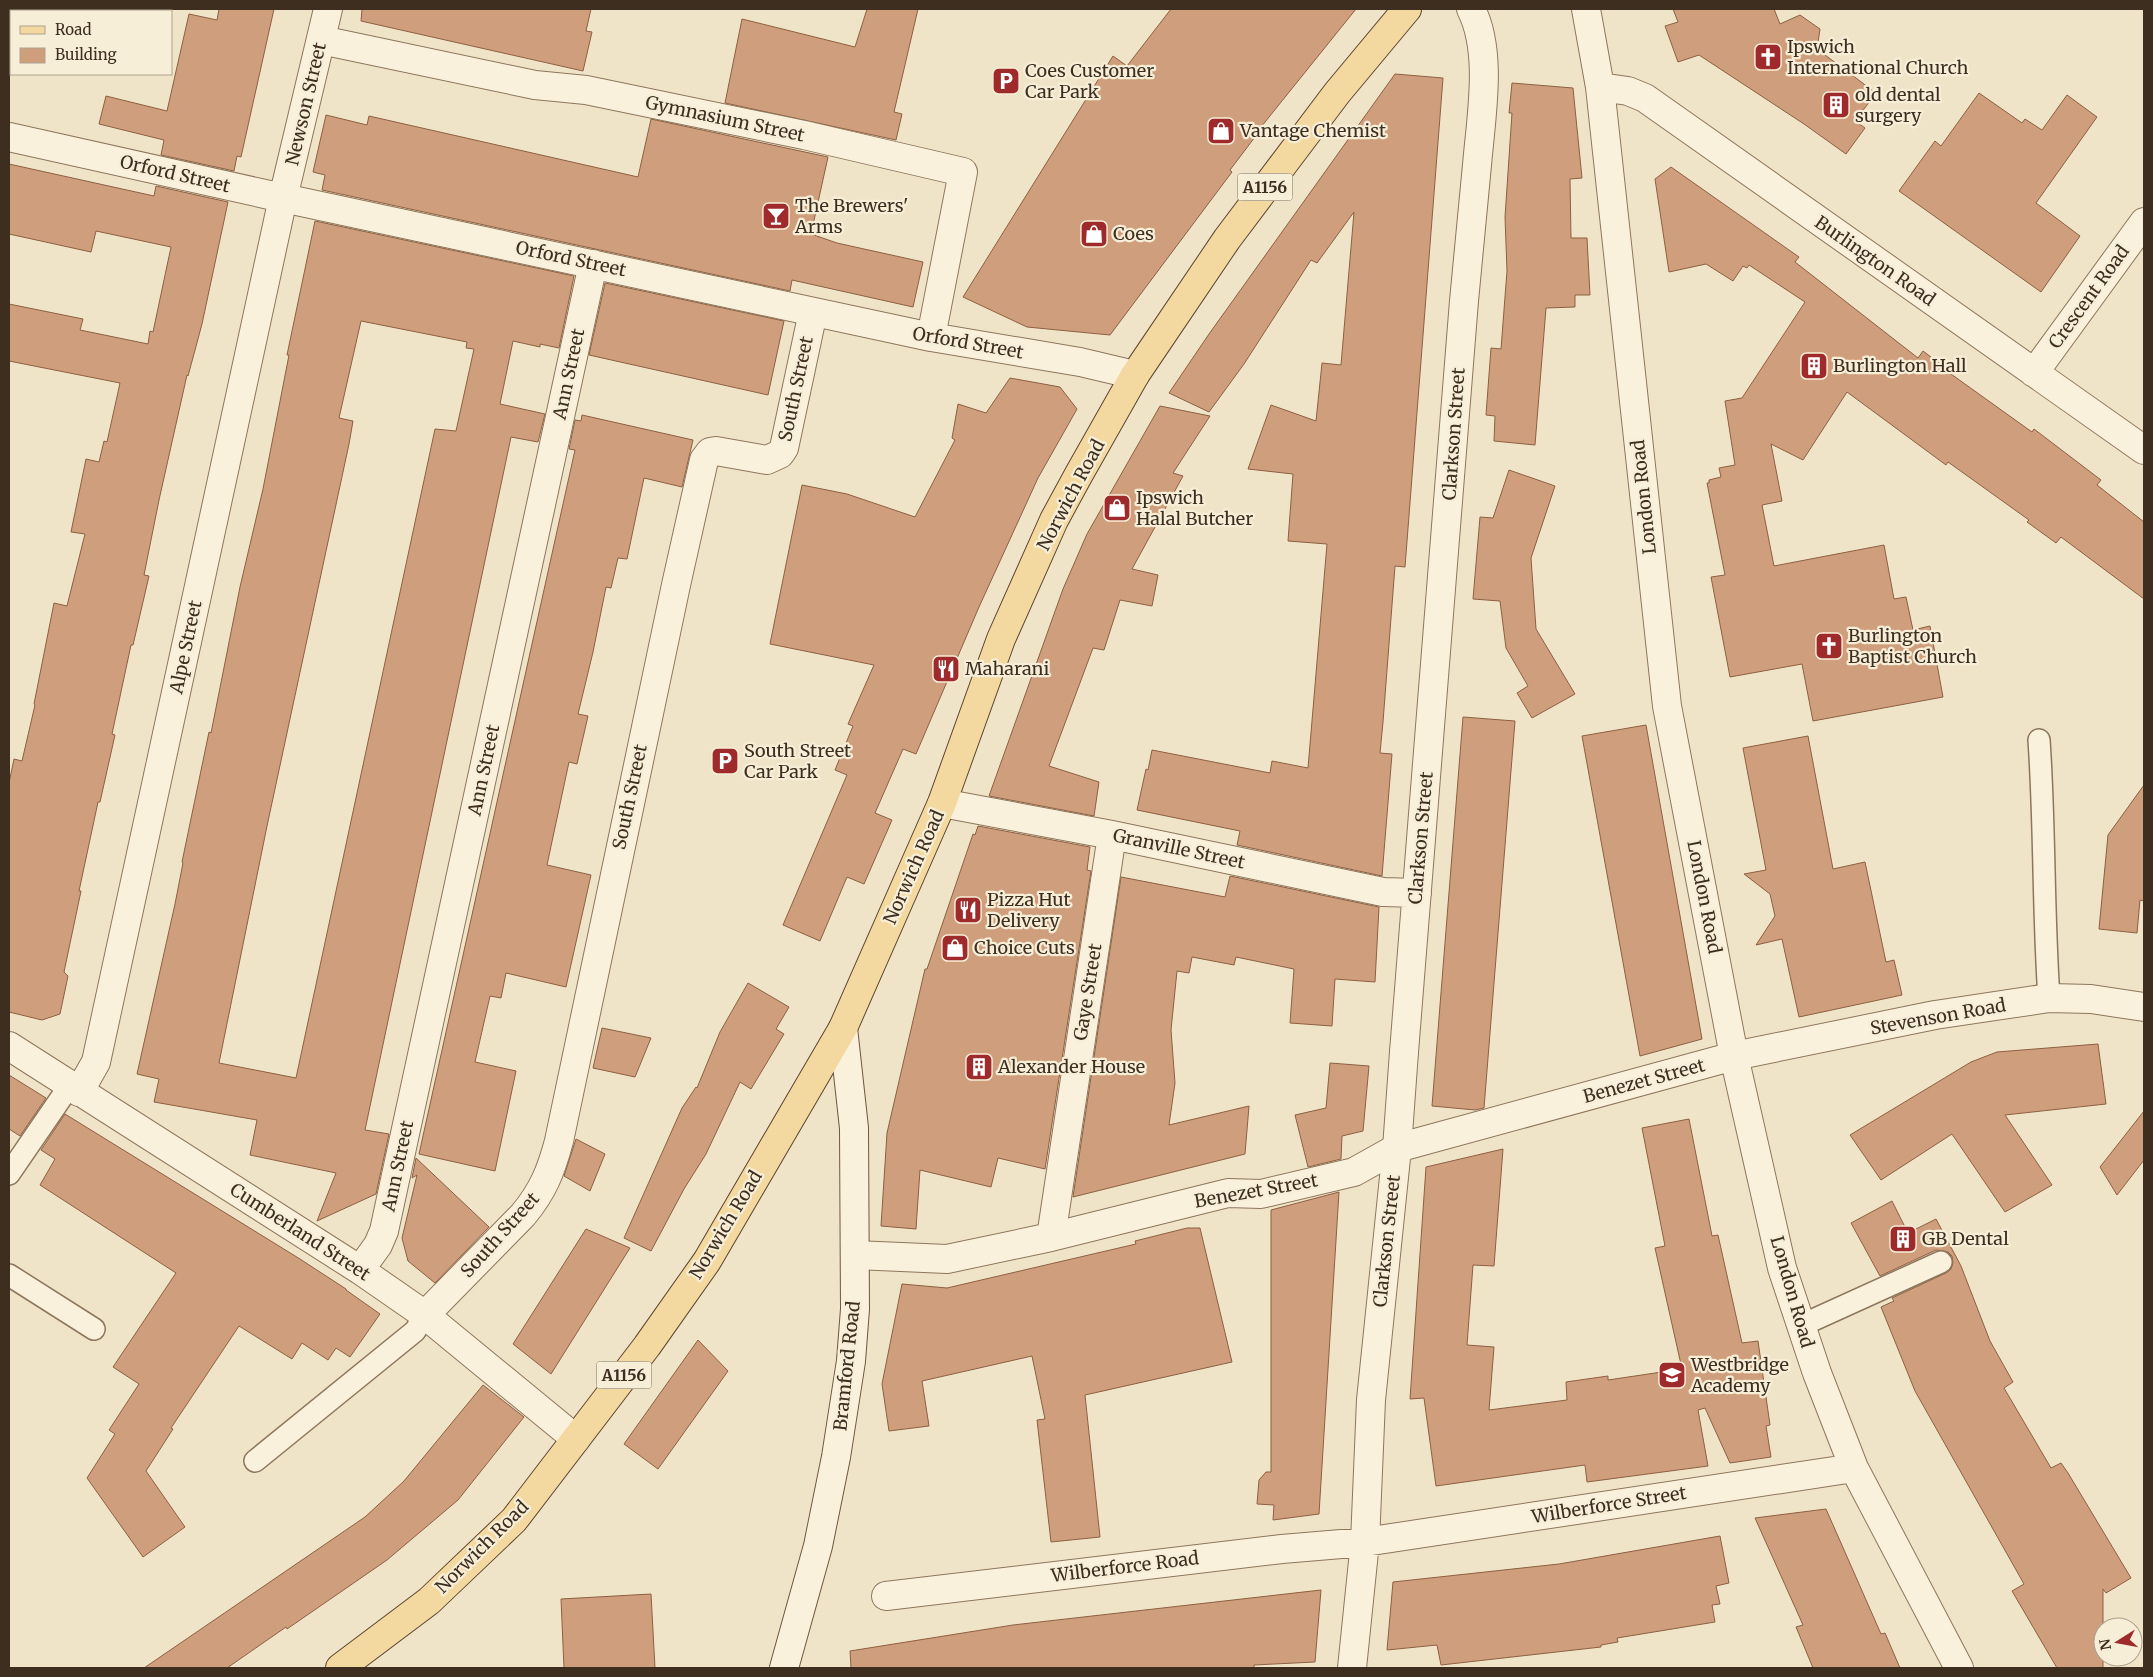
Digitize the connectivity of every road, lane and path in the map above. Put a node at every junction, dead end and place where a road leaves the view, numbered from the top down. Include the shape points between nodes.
1 (328, 9) edge
2 (1407, 9) edge
3 (1471, 9) edge
4 (1586, 9) edge
5 (321, 40) junction
6 (1600, 86) junction
7 (9, 137) edge
8 (283, 198) junction
9 (2144, 222) edge
10 (593, 264) junction
11 (813, 312) junction
12 (931, 337) junction
13 (2034, 372) junction
14 (1135, 375) junction
15 (2144, 450) edge
16 (2040, 740) dead end
17 (942, 803) junction
18 (1112, 835) junction
19 (1417, 893) junction
20 (2049, 998) junction
21 (2144, 1007) edge
22 (843, 1028) junction
23 (9, 1046) edge
24 (1734, 1056) junction
25 (74, 1088) junction
26 (1397, 1148) junction
27 (9, 1174) edge
28 (1051, 1237) junction
29 (855, 1255) junction
30 (1941, 1262) dead end
31 (360, 1270) junction
32 (9, 1274) edge
33 (425, 1315) junction
34 (1800, 1326) junction
35 (94, 1329) dead end
36 (576, 1439) junction
37 (255, 1461) dead end
38 (1854, 1468) junction
39 (1365, 1542) junction
40 (886, 1596) dead end
41 (340, 1668) edge
42 (784, 1668) edge
43 (1352, 1668) edge
44 (1959, 1668) edge

1 - 5 street, Newson Street
2 - 14 main road, Norwich Road / A1156 via 1337,93 1261,193
3 - 19 street, Clarkson Street via 1482,44 1482,114
4 - 6 street, London Road
5 - 8 street, Newson Street
5 - 12 street, Gymnasium Street via 535,84 586,90 963,172
6 - 13 street, Burlington Road via 1645,98
6 - 24 street, London Road via 1667,706
7 - 8 street, Orford Street
8 - 10 street, Orford Street
8 - 25 street, Alpe Street via 96,1062
9 - 13 street, Crescent Road
10 - 11 street, Orford Street
10 - 31 street, Ann Street via 384,1231
11 - 12 street, Orford Street
11 - 33 street, South Street via 784,448 773,459 767,460 716,451 710,452 704,460 559,1141 546,1182 523,1216
12 - 14 street, Orford Street via 1080,362
13 - 15 street, Burlington Road
14 - 17 main road, Norwich Road / A1156 via 1054,520 1001,639
16 - 20 lane
17 - 18 street, Granville Street
17 - 22 main road, Norwich Road / A1156
18 - 19 street, Granville Street via 1383,892
18 - 28 street, Gaye Street
19 - 26 street, Clarkson Street
20 - 21 street, Stevenson Road via 2091,999
20 - 24 street, Stevenson Road via 1935,1015
22 - 29 street, Bramford Road via 854,1128
22 - 36 main road, Norwich Road / A1156 via 707,1261
23 - 25 street, Cumberland Street
24 - 26 street, Benezet Street
24 - 34 street, London Road via 1782,1268
25 - 27 lane
25 - 31 street, Cumberland Street
26 - 28 street, Benezet Street via 1354,1172 1261,1194 1228,1192
26 - 39 street, Clarkson Street via 1371,1400
28 - 29 street, Benezet Street via 947,1259
29 - 42 street, Bramford Road via 851,1362 836,1457 818,1546
30 - 34 lane
31 - 33 street, Cumberland Street
32 - 35 lane
33 - 36 street, Cumberland Street
33 - 37 lane via 415,1330
34 - 38 street, London Road
36 - 41 main road, Norwich Road / A1156 via 514,1520 429,1601
38 - 39 street, Wilberforce Street
38 - 44 street, London Road
39 - 40 street, Wilberforce Road
39 - 43 street, Clarkson Street

